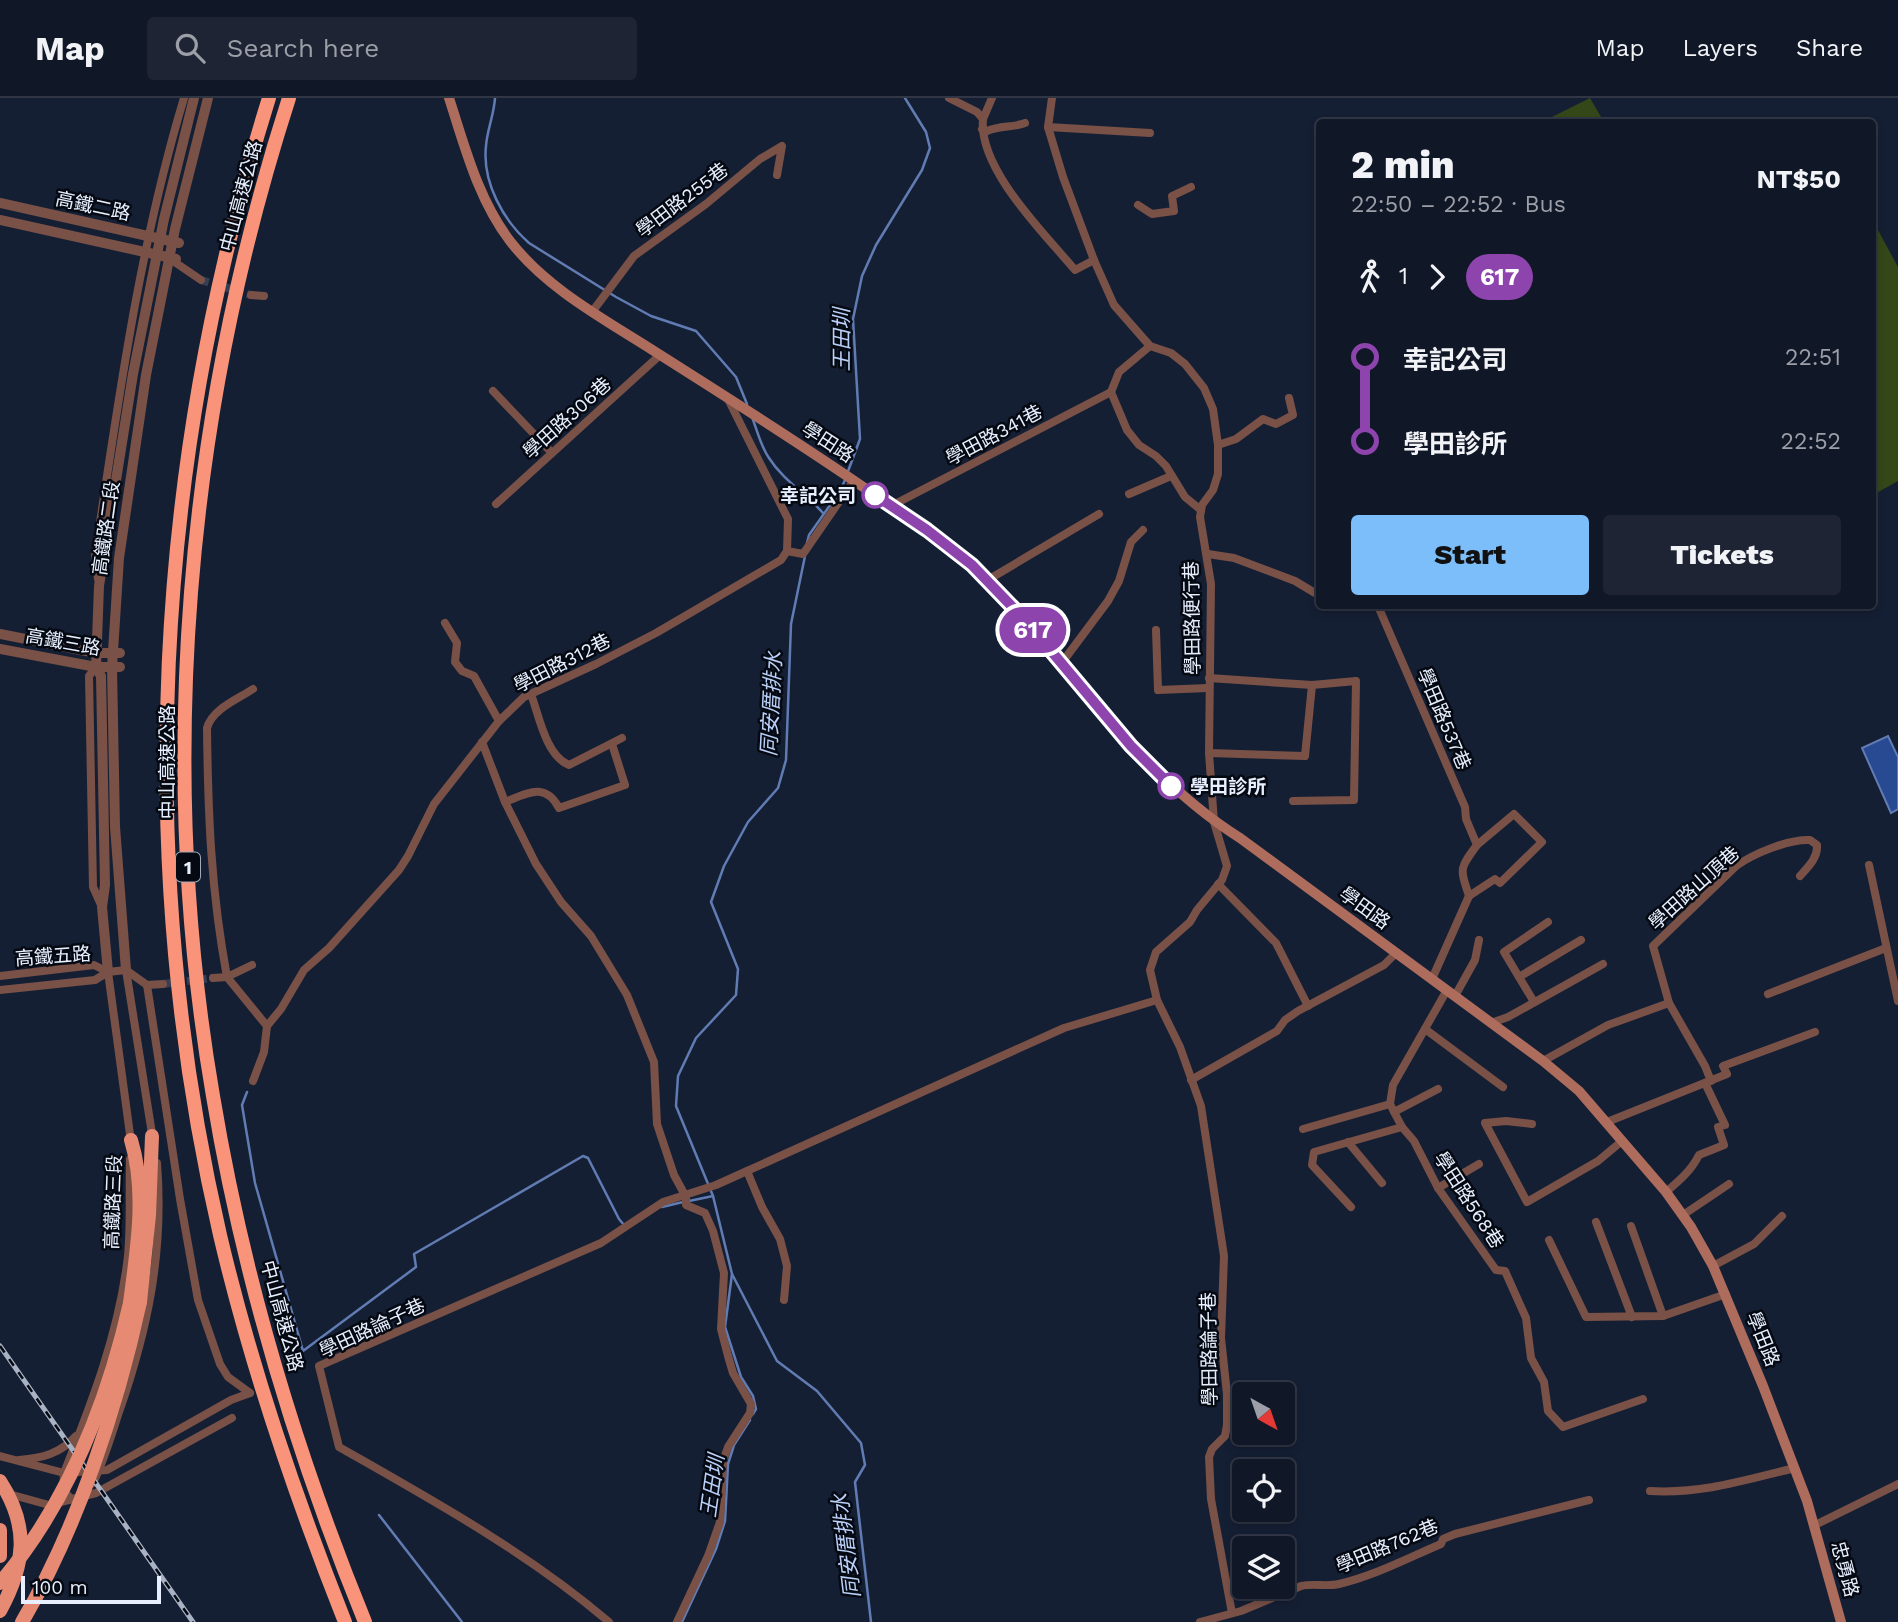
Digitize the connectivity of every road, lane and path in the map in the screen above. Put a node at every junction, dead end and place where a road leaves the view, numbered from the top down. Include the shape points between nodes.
1 (184, 98) edge
2 (194, 98) edge
3 (208, 98) edge
4 (269, 98) edge
5 (289, 98) edge
6 (449, 98) edge
7 (949, 98) edge
8 (992, 98) edge
9 (1052, 98) edge
10 (1026, 123) dead end
11 (982, 124) junction
12 (1048, 127) junction
13 (1150, 133) dead end
14 (777, 175) dead end
15 (1191, 187) dead end
16 (0, 203) edge
17 (1138, 205) dead end
18 (0, 220) edge
19 (155, 237) junction
20 (176, 242) junction
21 (146, 252) junction
22 (157, 255) junction
23 (174, 260) junction
24 (1094, 260) junction
25 (201, 280) tunnel mouth
26 (251, 295) tunnel mouth
27 (264, 296) dead end
28 (596, 307) junction
29 (1150, 346) junction
30 (660, 355) junction
31 (494, 391) dead end
32 (1111, 391) junction
33 (727, 398) junction
34 (1289, 398) dead end
35 (1218, 445) junction
36 (551, 453) junction
37 (1171, 476) junction
38 (854, 480) junction
39 (1129, 494) dead end
40 (496, 503) dead end
41 (891, 506) junction
42 (1201, 510) junction
43 (1100, 514) dead end
44 (1143, 530) dead end
45 (788, 551) junction
46 (1208, 554) junction
47 (986, 581) junction
48 (99, 586) junction
49 (1316, 593) edge
50 (1379, 609) edge
51 (445, 623) dead end
52 (1156, 629) dead end
53 (0, 634) edge
54 (0, 649) edge
55 (96, 653) junction
56 (116, 653) junction
57 (1061, 664) junction
58 (96, 667) junction
59 (116, 667) junction
60 (1209, 678) junction
61 (1312, 685) junction
62 (1208, 688) junction
63 (253, 689) dead end
64 (531, 694) junction
65 (499, 722) junction
66 (622, 738) dead end
67 (482, 742) junction
68 (612, 744) junction
69 (1209, 753) junction
70 (1293, 801) dead end
71 (505, 802) junction
72 (1214, 822) junction
73 (1477, 845) junction
74 (1869, 865) dead end
75 (1800, 876) dead end
76 (1218, 884) junction
77 (1469, 896) junction
78 (1548, 922) dead end
79 (1479, 940) dead end
80 (1581, 940) dead end
81 (1886, 948) junction
82 (1396, 953) junction
83 (1603, 964) dead end
84 (252, 965) dead end
85 (126, 970) junction
86 (108, 972) junction
87 (0, 975) edge
88 (227, 977) junction
89 (1519, 977) junction
90 (214, 978) tunnel mouth
91 (1432, 979) junction
92 (163, 984) tunnel mouth
93 (147, 985) junction
94 (0, 990) edge
95 (1451, 993) junction
96 (1768, 994) dead end
97 (1157, 1000) junction
98 (1534, 1002) junction
99 (1898, 1002) edge
100 (1670, 1003) junction
101 (1308, 1006) junction
102 (1491, 1023) junction
103 (267, 1026) junction
104 (1425, 1029) junction
105 (1815, 1032) dead end
106 (1543, 1062) junction
107 (1191, 1080) junction
108 (253, 1081) dead end
109 (1708, 1082) junction
110 (1503, 1087) dead end
111 (1438, 1089) dead end
112 (1392, 1108) junction
113 (1607, 1122) junction
114 (1532, 1124) dead end
115 (1402, 1126) junction
116 (1303, 1129) dead end
117 (152, 1136) junction
118 (131, 1139) junction
119 (1622, 1141) junction
120 (1348, 1142) junction
121 (1479, 1164) dead end
122 (747, 1171) junction
123 (1382, 1183) dead end
124 (1729, 1184) dead end
125 (1438, 1188) junction
126 (1666, 1192) junction
127 (686, 1196) junction
128 (1352, 1206) dead end
129 (1683, 1215) junction
130 (1782, 1216) dead end
131 (1596, 1222) dead end
132 (1631, 1226) dead end
133 (1549, 1240) dead end
134 (1713, 1266) junction
135 (1726, 1294) junction
136 (784, 1300) dead end
137 (135, 1302) junction
138 (1662, 1316) junction
139 (1632, 1317) junction
140 (1643, 1399) dead end
141 (232, 1418) dead end
142 (82, 1428) junction
143 (0, 1456) edge
144 (13, 1461) junction
145 (1795, 1468) junction
146 (99, 1471) junction
147 (64, 1473) junction
148 (0, 1481) edge
149 (1898, 1484) edge
150 (1650, 1490) dead end
151 (0, 1491) edge
152 (88, 1496) junction
153 (74, 1500) junction
154 (1588, 1500) dead end
155 (1815, 1525) junction
156 (0, 1530) edge
157 (0, 1556) edge
158 (0, 1583) edge
159 (0, 1611) edge
160 (1232, 1613) junction
161 (22, 1622) edge
162 (345, 1622) edge
163 (365, 1622) edge
164 (609, 1622) edge
165 (677, 1622) edge
166 (1200, 1622) edge
167 (1841, 1622) edge

1 - 19 street, 高鐵路二段
2 - 19 street, 高鐵路二段
3 - 20 street, 高鐵路二段
4 - 162 highway, 中山高速公路 / 1 via 210,323 179,515 167,678 169,872 193,1094 220,1234 276,1433
5 - 163 highway, 中山高速公路 / 1 via 245,253 203,478 187,667 188,871 212,1091 239,1230 294,1427
6 - 28 main road via 469,161 499,225 539,272
7 - 11 street via 977,112
8 - 11 street
9 - 12 street
10 - 11 street via 987,131
11 - 24 street via 1010,195 1075,270
12 - 13 street
12 - 24 street
14 - 28 street, 學田路255巷 via 782,146 634,256
15 - 17 street via 1172,196 1174,211 1152,214
16 - 19 street, 高鐵二路
18 - 21 street, 高鐵二路
19 - 20 street, 高鐵二路
19 - 21 street, 高鐵路二段
19 - 22 street, 高鐵路二段
20 - 23 street, 高鐵路二段
21 - 22 street, 高鐵二路
21 - 48 street, 高鐵路二段 via 95,556
22 - 23 street, 高鐵二路
22 - 48 street, 高鐵路二段
23 - 25 street
23 - 56 street, 高鐵路二段 via 146,375 118,558
24 - 29 street via 1114,304
26 - 27 street
28 - 30 main road
29 - 32 street, 學田路341巷 via 1119,372
29 - 35 street via 1171,353 1204,388 1213,409
30 - 33 main road
30 - 36 street, 學田路306巷
31 - 36 street
32 - 37 street via 1127,430
32 - 41 street, 學田路341巷
33 - 38 main road, 學田路
33 - 45 street via 788,519
34 - 35 street via 1293,415 1276,424 1263,419 1236,439
35 - 42 street via 1218,474
36 - 40 street, 學田路306巷
37 - 39 street
37 - 42 street
38 - 41 main road, 學田路
38 - 45 street, 學田路312巷 via 803,554
41 - 47 main road, 學田路 via 972,565
42 - 46 street, 學田路便行巷
43 - 47 street
44 - 57 street via 1131,542 1108,601
45 - 64 street, 學田路312巷 via 781,560 656,633
46 - 49 street via 1234,558 1295,580
46 - 60 street, 學田路便行巷
47 - 57 main road, 學田路
48 - 55 street, 高鐵路二段
50 - 73 street, 學田路537巷
51 - 65 street via 457,643 455,662 474,676
52 - 62 street via 1158,690
53 - 55 street, 高鐵三路
54 - 58 street, 高鐵三路
55 - 56 street, 高鐵三路
55 - 58 street, 高鐵路二段
56 - 59 street, 高鐵路二段
57 - 72 main road, 學田路 via 1131,746
58 - 59 street, 高鐵三路
58 - 86 street, 高鐵路二段 via 101,677 102,907
59 - 85 street, 高鐵路二段 via 116,849
60 - 61 street
60 - 62 street, 學田路便行巷
61 - 69 street via 1305,756
61 - 70 street via 1356,681 1354,800
62 - 69 street, 學田路便行巷
63 - 88 street via 215,714 207,728 208,829
64 - 65 street, 學田路312巷
64 - 68 street via 559,761 569,765
65 - 67 street, 學田路312巷
66 - 68 street
67 - 71 street
67 - 103 street, 學田路312巷 via 434,804 399,870 304,970
68 - 71 street via 625,785 559,808 546,792 529,792
69 - 72 street, 學田路便行巷
71 - 127 street via 536,864 591,936 627,995 654,1062 657,1124
72 - 76 street, 學田路論子巷 via 1227,866
72 - 82 main road, 學田路
73 - 77 street via 1462,864
73 - 77 street via 1514,814 1542,842 1500,883 1495,879
74 - 81 street
75 - 100 street, 學田路山頂巷 via 1818,849 1810,840 1747,859 1656,942 1653,949
76 - 97 street, 學田路論子巷 via 1190,922 1156,952 1150,970
76 - 101 street via 1276,943
77 - 91 street
78 - 89 street via 1504,952
79 - 95 street via 1475,960
80 - 89 street
81 - 96 street
81 - 99 street
82 - 91 main road, 學田路
82 - 101 street via 1384,965
83 - 98 street
84 - 88 street
85 - 86 street, 高鐵五路
85 - 93 street
85 - 117 street
86 - 87 street, 高鐵五路 via 94,965
86 - 94 street, 高鐵五路 via 95,980
86 - 118 street, 高鐵路三段
88 - 90 street
88 - 103 street
89 - 98 street
91 - 95 main road, 學田路
92 - 93 street
93 - 146 street via 198,1300 220,1364 228,1377 250,1393
95 - 102 main road, 學田路
95 - 104 street
97 - 107 street, 學田路論子巷
97 - 122 street, 學田路論子巷 via 1064,1028
98 - 102 street
100 - 106 street via 1608,1025
100 - 109 street, 學田路山頂巷 via 1705,1066
101 - 107 street via 1285,1020 1278,1031
102 - 106 main road, 學田路
103 - 108 street via 264,1052
104 - 110 street
104 - 112 street via 1393,1084
105 - 109 street via 1723,1066 1727,1074
106 - 113 main road, 學田路 via 1571,1083
107 - 160 street, 學田路論子巷 via 1201,1106 1224,1256 1221,1338 1227,1425 1225,1436 1209,1457
109 - 113 street
109 - 126 street, 學田路山頂巷 via 1725,1125 1718,1127 1724,1145 1699,1155
111 - 112 street
112 - 115 street, 學田路568巷
112 - 116 street
113 - 119 main road, 學田路
114 - 119 street via 1485,1124 1527,1202 1598,1161
115 - 120 street
115 - 125 street, 學田路568巷
117 - 137 highway via 149,1215
117 - 146 street via 160,1214 150,1305 139,1354
118 - 137 highway via 138,1162
118 - 142 street, 高鐵路三段 via 123,1290 113,1340
119 - 126 main road, 學田路
120 - 123 street
120 - 128 street via 1314,1152 1312,1165
121 - 125 street
122 - 127 street, 學田路論子巷
122 - 136 street via 780,1239 787,1266
124 - 129 street
125 - 140 street, 學田路568巷 via 1496,1270 1505,1271 1525,1318 1531,1358 1544,1382 1548,1411 1559,1423 1563,1427
126 - 129 main road, 學田路
127 - 164 street, 學田路論子巷 via 663,1202 601,1244 319,1366 339,1447 476,1525
127 - 165 street via 686,1205 705,1213 713,1231 724,1273 721,1329 733,1373 751,1404 750,1413 727,1447 720,1522
129 - 134 main road, 學田路
130 - 134 street via 1754,1244
131 - 139 street
132 - 138 street
133 - 139 street via 1586,1317
134 - 135 main road, 學田路
135 - 138 street
135 - 145 main road, 學田路
137 - 158 highway, bridge via 108,1386 71,1475
137 - 161 highway, bridge via 118,1389 77,1508
138 - 139 street
141 - 152 street
142 - 144 street, 高鐵路三段 via 54,1454
142 - 147 street, 高鐵路三段
143 - 144 street
144 - 147 street
145 - 150 street via 1704,1490
145 - 155 main road, 學田路
146 - 147 street
146 - 152 street
147 - 153 street via 64,1488
148 - 159 highway, bridge via 13,1505 21,1539 18,1572
149 - 155 street
151 - 153 street via 49,1505
152 - 153 street
154 - 160 street, 學田路762巷 via 1455,1534 1360,1578 1301,1586
155 - 167 main road, 忠勇路
156 - 157 highway
160 - 166 street, 學田路762巷

